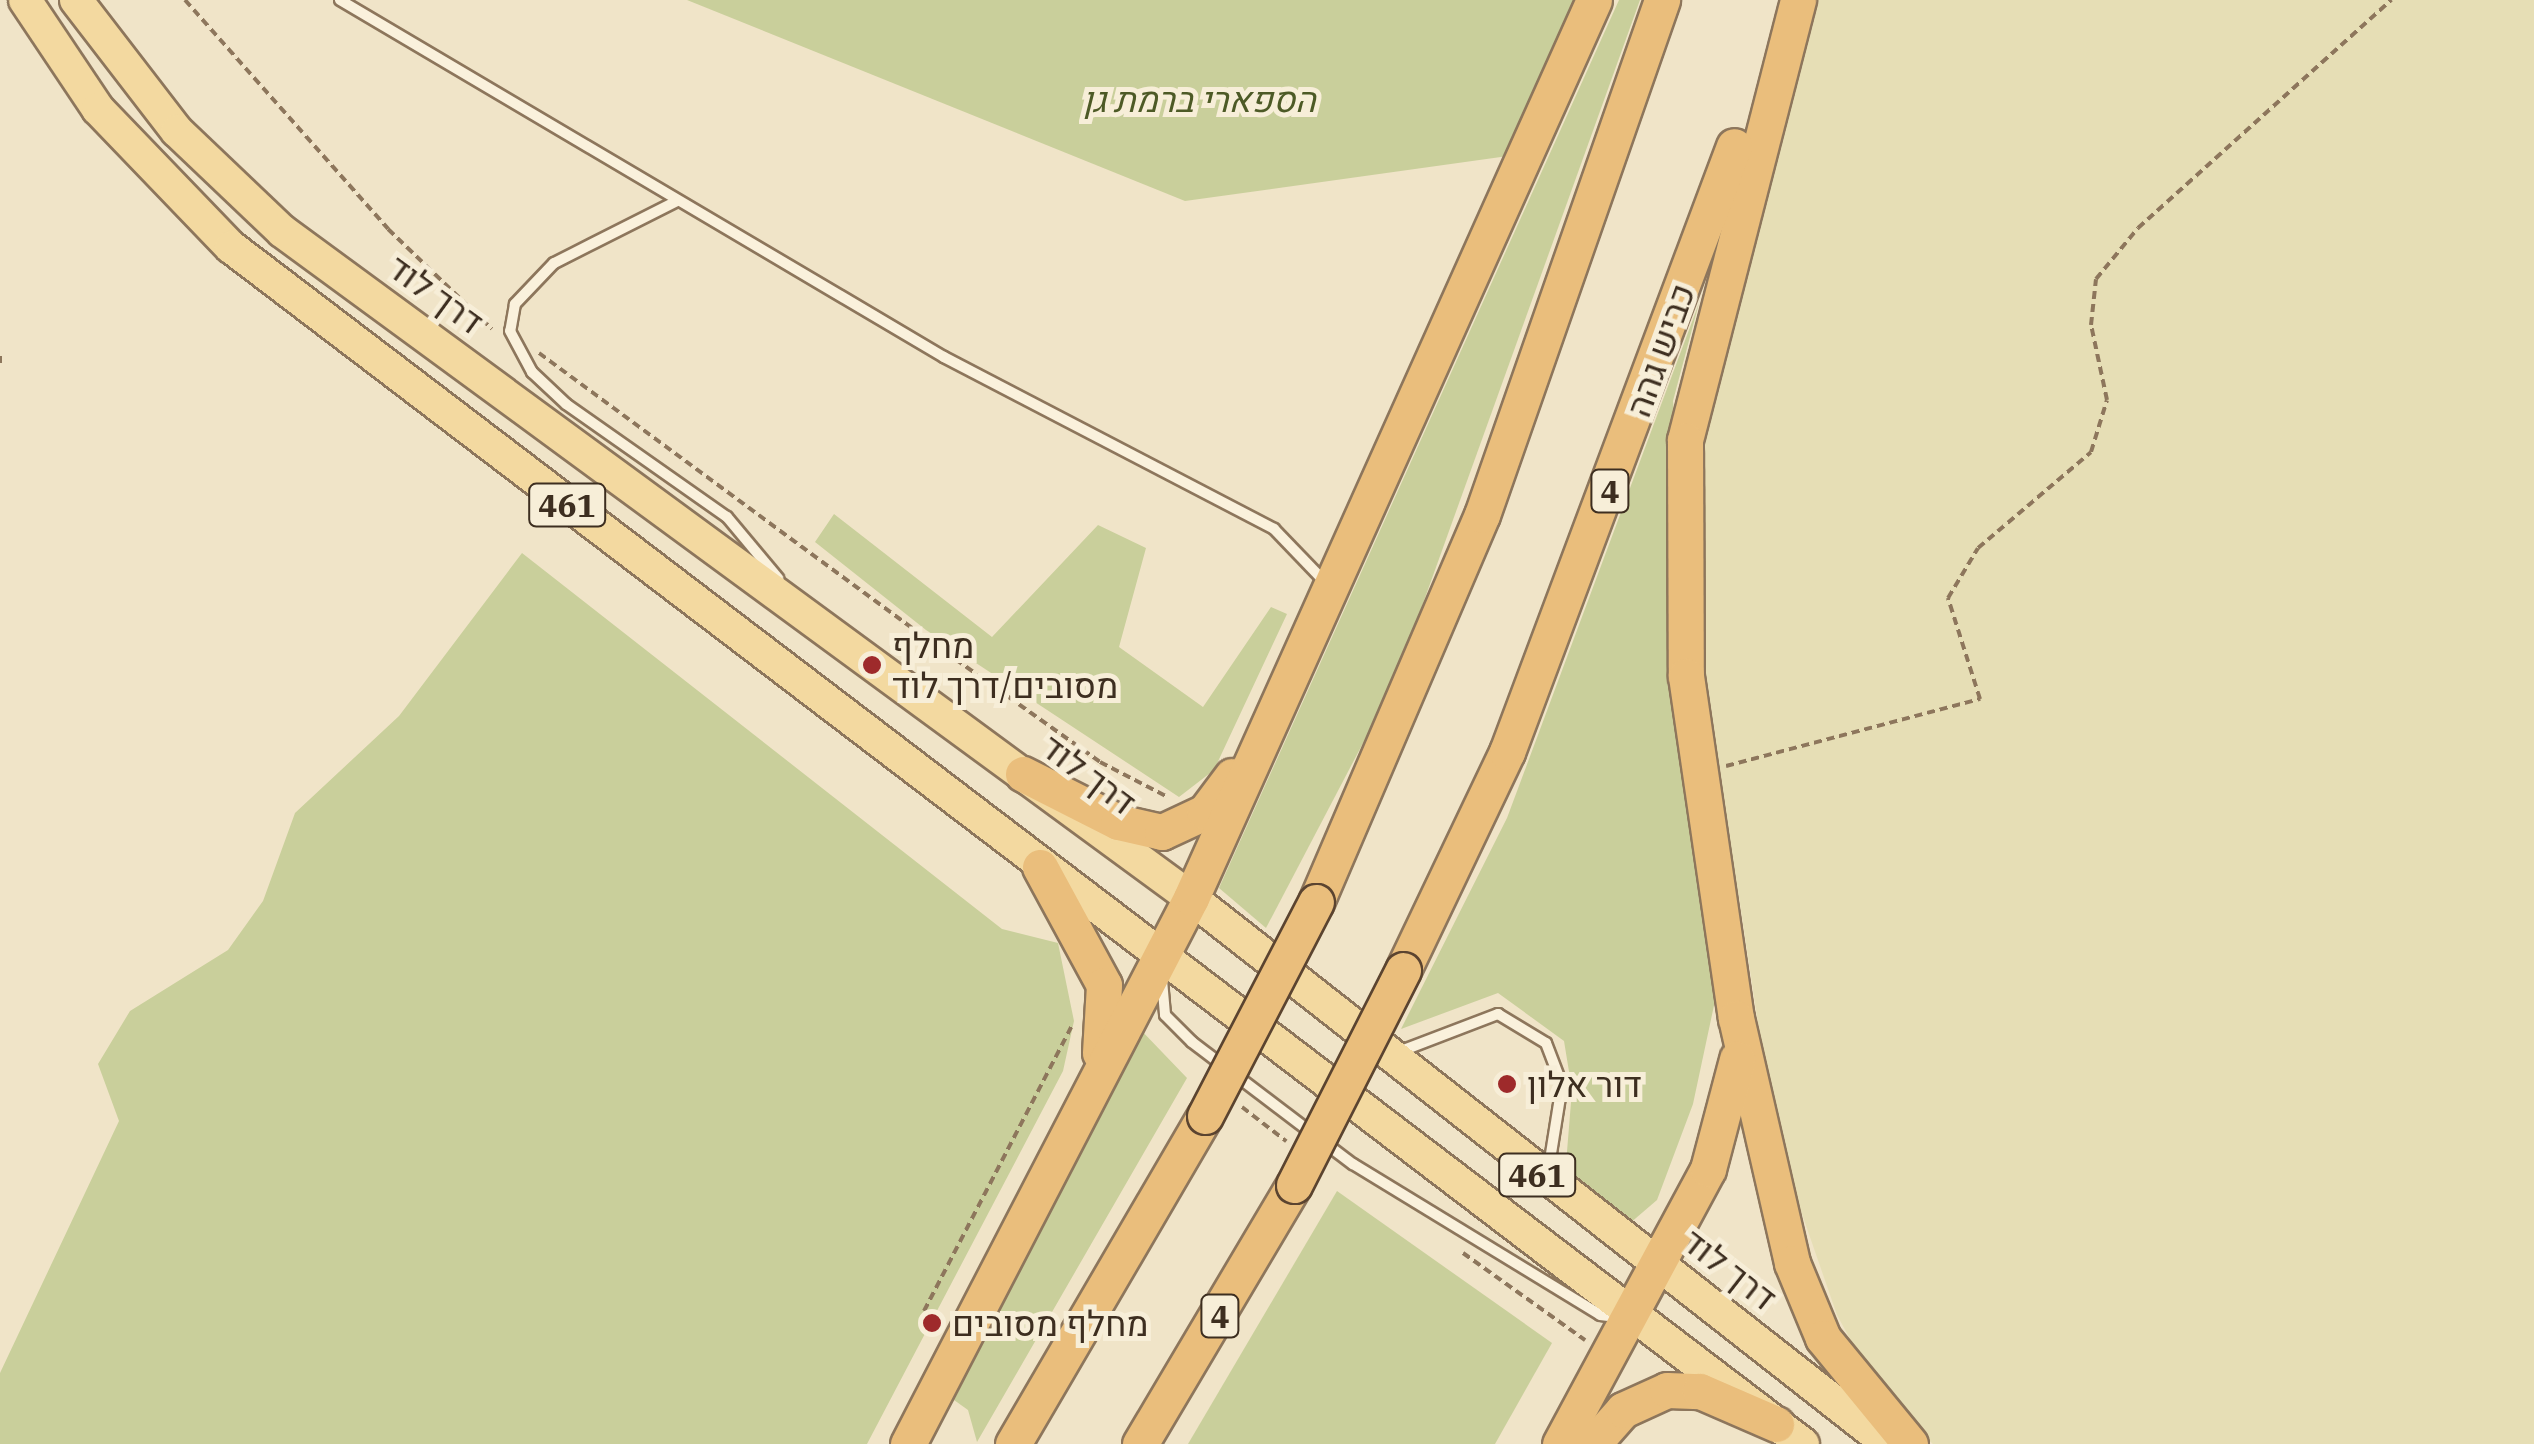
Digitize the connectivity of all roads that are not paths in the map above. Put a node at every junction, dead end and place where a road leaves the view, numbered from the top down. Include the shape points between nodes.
1 (25, 0) edge
2 (76, 0) edge
3 (340, 0) edge
4 (1594, 0) edge
5 (1662, 0) edge
6 (1787, 0) edge
7 (1798, 0) edge
8 (677, 201) junction
9 (1387, 467) junction
10 (1323, 580) junction
11 (818, 625) junction
12 (1023, 774) junction
13 (1040, 867) junction
14 (1191, 898) junction
15 (1160, 959) junction
16 (1736, 1018) junction
17 (1384, 1052) junction
18 (1089, 1087) junction
19 (1546, 1182) junction
20 (1662, 1266) junction
21 (1634, 1319) junction
22 (1790, 1434) edge
23 (908, 1444) edge
24 (1013, 1444) edge
25 (1140, 1444) edge
26 (1560, 1444) edge
27 (1593, 1444) edge
28 (1888, 1444) edge
29 (1910, 1444) edge

1 - 13 main road, 461 via 98,109 231,247
2 - 11 main road, דרך לוד / 461 via 177,131 282,231
3 - 8 lane
4 - 9 highway
5 - 24 highway, bridge via 1482,516 1316,902 1205,1116
6 - 25 highway, כביש גהה / 4, bridge via 1596,528 1478,820 1294,1185
7 - 16 highway via 1727,249 1685,440 1686,676
8 - 10 lane via 944,357 1274,529
8 - 11 lane via 575,250 515,304 510,331 532,372 727,516
9 - 10 highway
9 - 14 highway
10 - 12 highway via 1227,786 1183,828 1118,822
11 - 12 main road, דרך לוד / 461
12 - 14 main road, דרך לוד / 461
13 - 15 main road, 461
13 - 18 highway via 1104,985 1104,1040
14 - 15 highway
14 - 17 main road, דרך לוד / 461
15 - 18 highway
15 - 21 main road, 461
15 - 21 lane via 1164,1014 1236,1076 1353,1164 1534,1275 1600,1315
16 - 20 highway via 1730,1110
16 - 29 highway via 1792,1263 1823,1338
17 - 19 main road, דרך לוד / 461
17 - 19 lane via 1421,1049 1498,1014 1546,1043 1562,1085
18 - 23 highway
19 - 20 main road, דרך לוד / 461
20 - 21 highway
20 - 28 main road, דרך לוד / 461
21 - 22 main road, 461
21 - 26 highway
22 - 27 highway via 1700,1391 1667,1390 1623,1410

